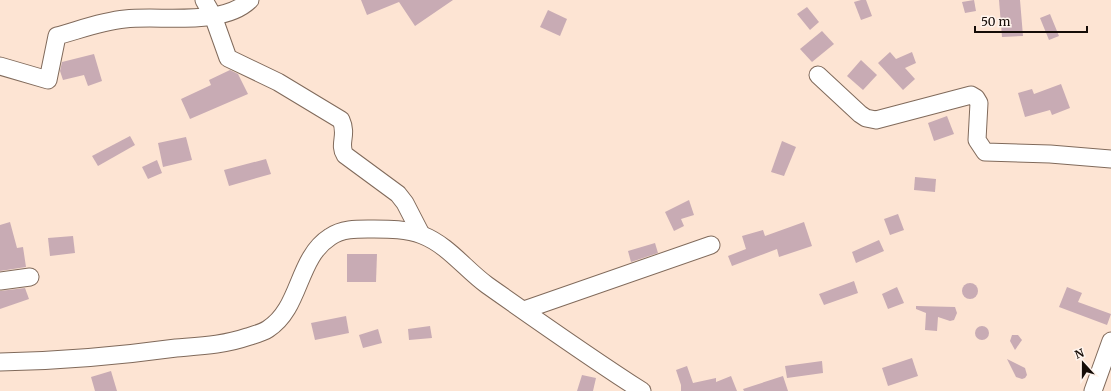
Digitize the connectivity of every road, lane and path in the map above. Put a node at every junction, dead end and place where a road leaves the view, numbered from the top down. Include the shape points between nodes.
1 (204, 0) edge
2 (250, 0) edge
3 (213, 16) junction
4 (0, 66) edge
5 (818, 75) dead end
6 (1111, 160) edge
7 (421, 234) junction
8 (711, 245) dead end
9 (30, 277) dead end
10 (0, 280) edge
11 (524, 310) junction
12 (1111, 341) edge
13 (0, 362) edge
14 (642, 391) edge
15 (1093, 391) edge

1 - 3 street
2 - 3 street via 229,12
3 - 4 street via 124,19 57,36 48,80
3 - 7 street via 228,58 278,82 341,120 345,132 342,147 345,155 398,194
5 - 6 street via 866,118 876,120 972,95 979,103 977,140 985,152 1050,154
7 - 11 street via 458,258 485,284
7 - 13 street via 395,229 363,229 345,230 330,237 309,262 279,319 267,329 246,338 176,349 68,360
8 - 11 street
9 - 10 street
11 - 14 street via 555,334
12 - 15 street

